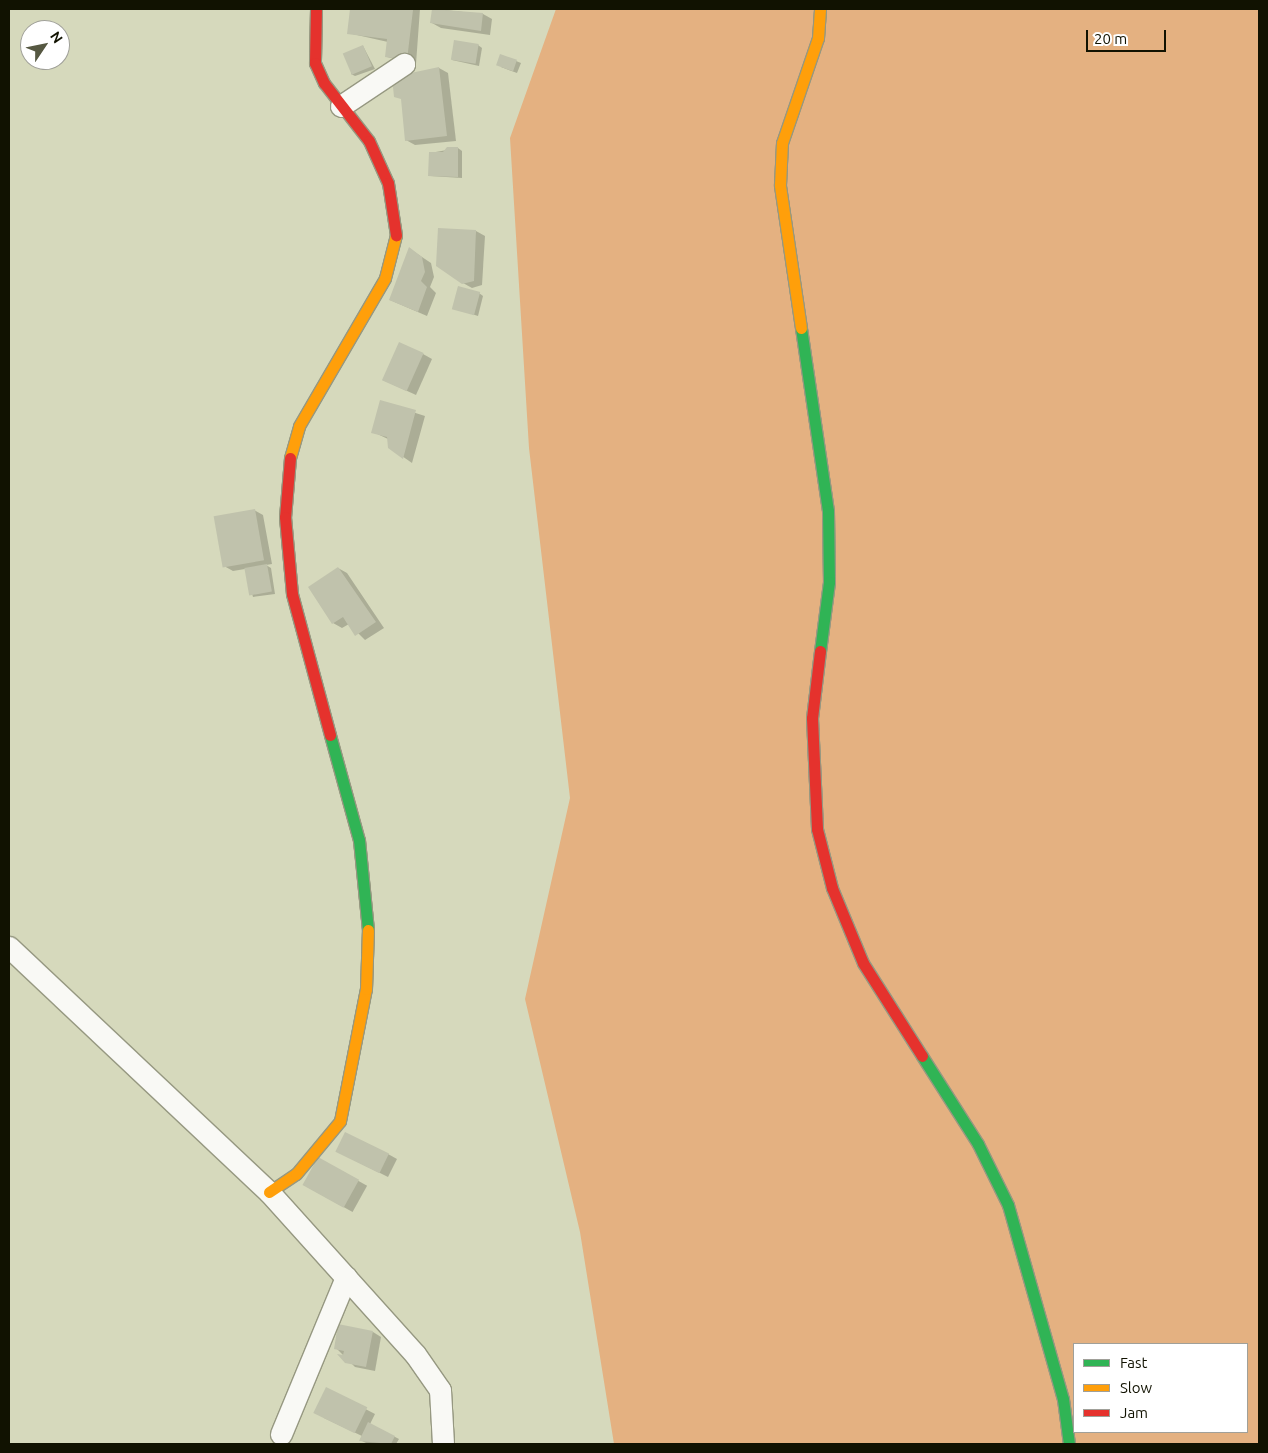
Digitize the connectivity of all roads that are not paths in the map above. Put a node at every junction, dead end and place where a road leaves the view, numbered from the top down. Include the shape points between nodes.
1 (316, 9) edge
2 (820, 9) edge
3 (404, 64) dead end
4 (341, 106) junction
5 (9, 947) edge
6 (269, 1192) junction
7 (346, 1277) junction
8 (281, 1434) dead end
9 (444, 1444) edge
10 (1069, 1444) edge

1 - 4 street via 315,63
2 - 10 street via 818,38 782,143 780,185 828,511 828,582 812,718 817,829 832,888 863,963 978,1144 1008,1205 1063,1399
3 - 4 street
4 - 6 street via 369,141 388,184 396,235 386,278 299,426 287,471 285,517 292,594 308,667 359,840 369,909 366,989 340,1121 327,1142 296,1174
5 - 6 street
6 - 7 street
7 - 8 street
7 - 9 street via 415,1354 440,1390

